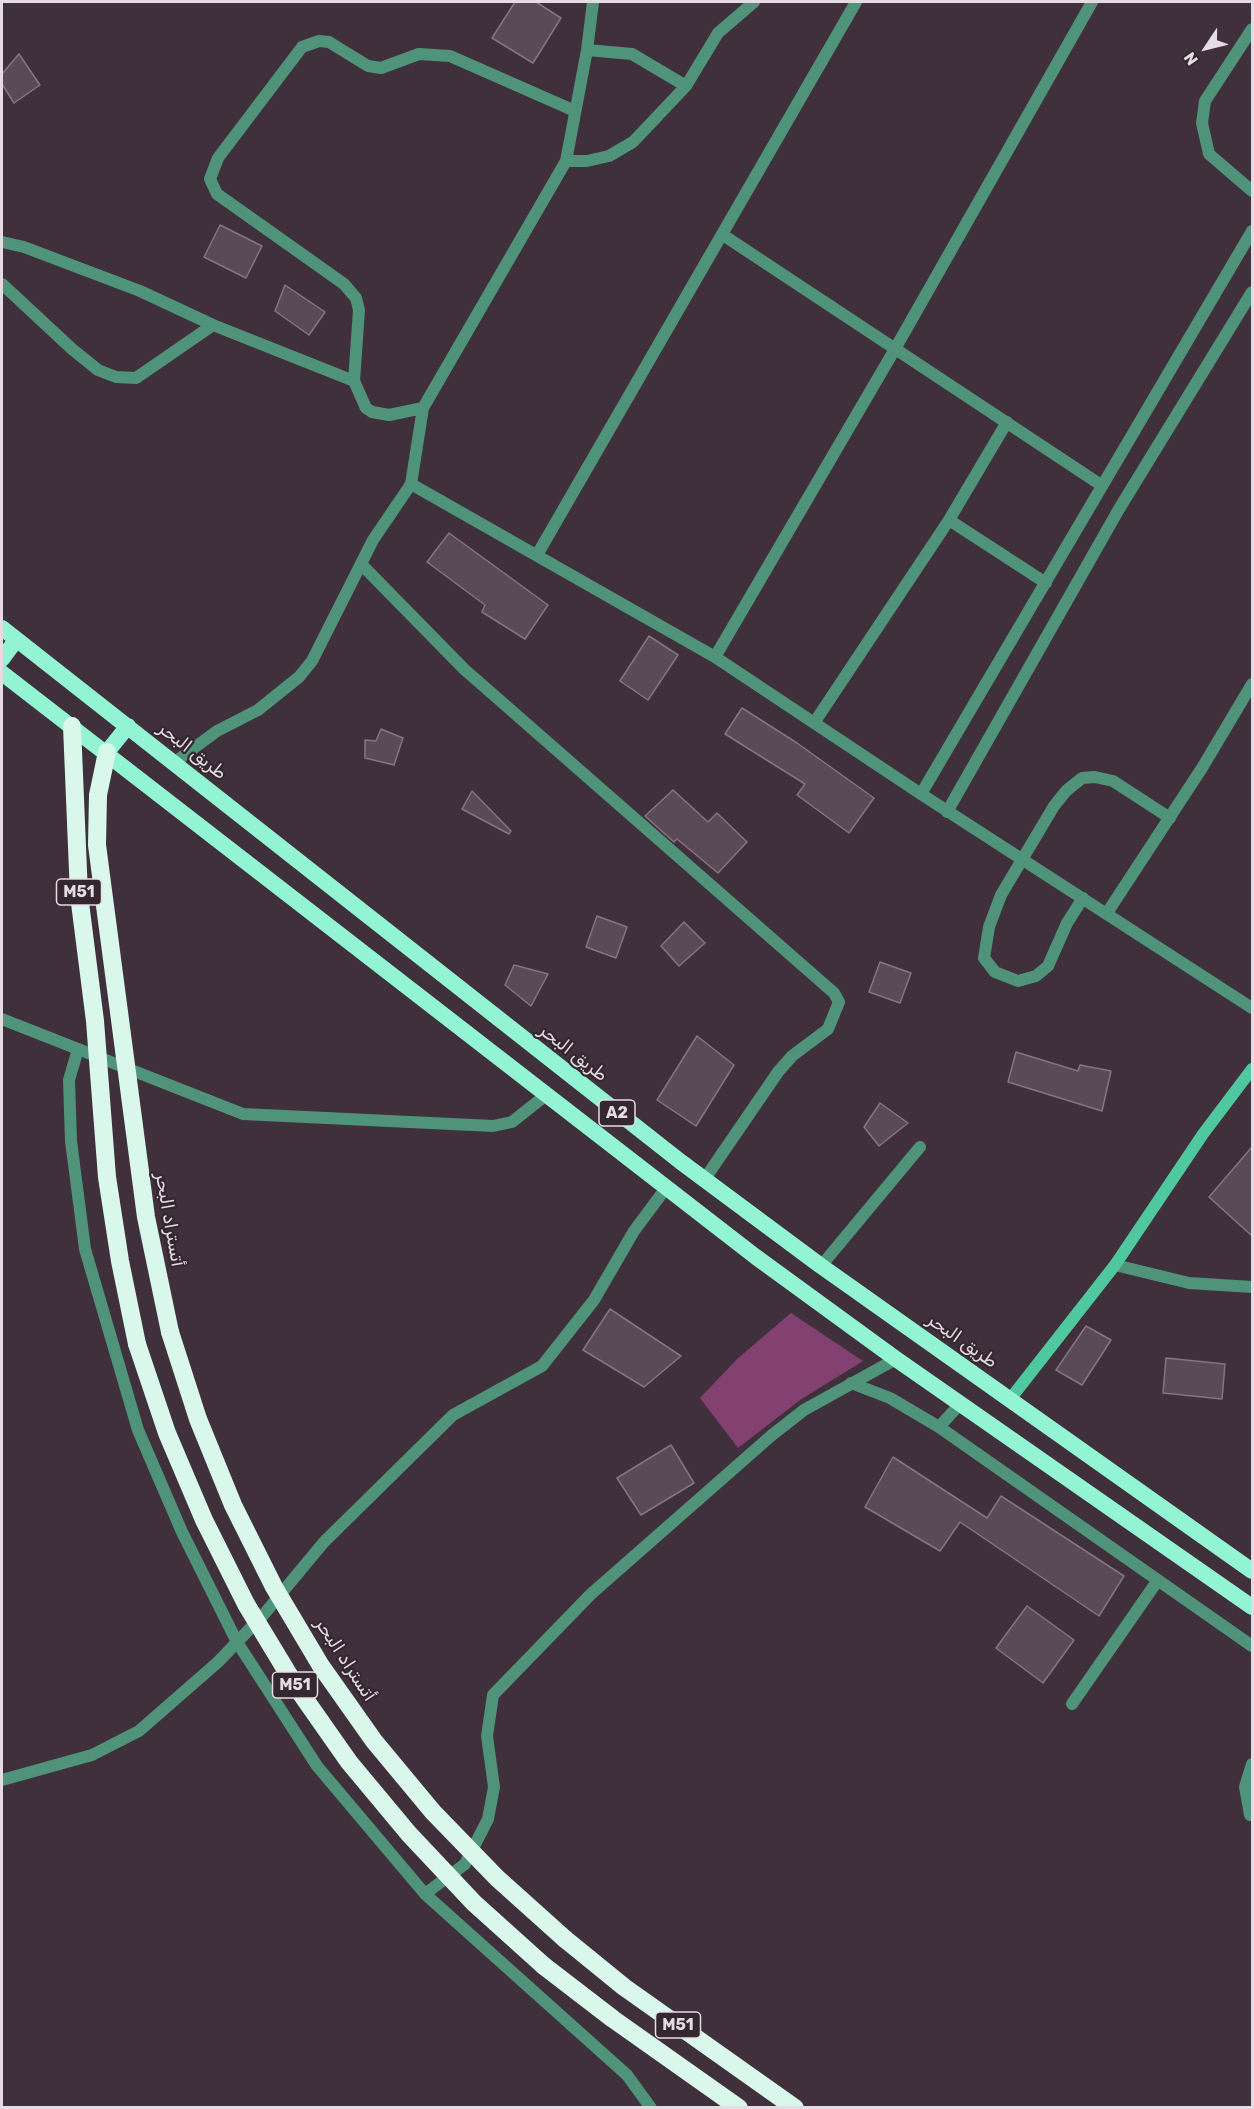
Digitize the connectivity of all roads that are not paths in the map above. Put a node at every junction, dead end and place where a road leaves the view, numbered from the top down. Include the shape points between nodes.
1 (593, 2) edge
2 (754, 2) edge
3 (856, 2) edge
4 (1092, 2) edge
5 (1252, 29) edge
6 (587, 51) junction
7 (686, 86) junction
8 (575, 111) junction
9 (566, 161) junction
10 (1252, 191) edge
11 (1252, 231) edge
12 (723, 235) junction
13 (2, 242) edge
14 (2, 284) edge
15 (1252, 292) edge
16 (213, 325) junction
17 (896, 349) junction
18 (354, 381) junction
19 (423, 408) junction
20 (1007, 423) junction
21 (411, 484) junction
22 (1101, 484) junction
23 (949, 520) junction
24 (537, 555) junction
25 (361, 564) junction
26 (1046, 583) junction
27 (2, 628) edge
28 (16, 640) junction
29 (715, 657) junction
30 (2, 659) edge
31 (2, 673) edge
32 (1252, 684) edge
33 (814, 723) junction
34 (72, 726) junction
35 (128, 726) junction
36 (107, 752) junction
37 (175, 762) junction
38 (921, 794) junction
39 (947, 812) junction
40 (1170, 818) junction
41 (1024, 861) junction
42 (1083, 898) junction
43 (1107, 913) junction
44 (1252, 1008) edge
45 (2, 1019) edge
46 (78, 1049) junction
47 (97, 1056) junction
48 (125, 1068) junction
49 (1252, 1069) edge
50 (546, 1095) junction
51 (920, 1147) dead end
52 (704, 1180) junction
53 (666, 1188) junction
54 (1115, 1265) junction
55 (820, 1266) junction
56 (1252, 1287) edge
57 (896, 1359) junction
58 (851, 1383) junction
59 (1011, 1398) junction
60 (960, 1404) junction
61 (939, 1427) junction
62 (1252, 1571) edge
63 (1158, 1580) junction
64 (1252, 1607) edge
65 (237, 1642) junction
66 (1252, 1646) edge
67 (1072, 1704) dead end
68 (1252, 1764) edge
69 (2, 1780) edge
70 (1250, 1815) dead end
71 (425, 1894) junction
72 (651, 2108) edge
73 (740, 2108) edge
74 (795, 2108) edge

1 - 6 street
2 - 7 street via 718,33
3 - 12 street
4 - 17 street
5 - 10 street via 1205,101 1202,123 1209,154
6 - 7 street via 632,54
6 - 8 street
7 - 9 street via 633,142 609,156
8 - 9 street
8 - 18 street via 450,56 419,54 381,68 368,66 329,42 312,42 302,47 218,158 210,179 226,202 344,284 356,298 359,310
9 - 19 street
11 - 22 street
12 - 17 street
12 - 24 street
13 - 16 street via 140,291
14 - 16 street via 98,370 116,377 136,378
15 - 39 street via 1119,509
16 - 18 street
17 - 20 street
17 - 29 street
18 - 19 street via 359,396 372,412 389,415
19 - 21 street
20 - 22 street
20 - 23 street
21 - 24 street
21 - 25 street
22 - 26 street
23 - 26 street
23 - 33 street
24 - 29 street
25 - 37 street via 312,661 298,677 258,710 217,731
25 - 52 street via 464,669 840,1002 828,1029 777,1072
26 - 38 street
27 - 28 highway, طريق البحر / A2
28 - 30 highway
28 - 35 highway, طريق البحر / A2
29 - 33 street
31 - 34 highway, A2
32 - 40 street
33 - 38 street
34 - 36 highway, A2
34 - 47 highway, M51 via 79,895
35 - 36 highway
35 - 37 highway, طريق البحر / A2
36 - 48 highway, أتستراد البحر via 98,795 97,845
36 - 50 highway, A2
37 - 52 highway, طريق البحر / A2
38 - 39 street
39 - 41 street
40 - 41 street via 1113,781 1082,778 1054,806
40 - 43 street
41 - 42 street
41 - 42 street via 1001,895 989,927 984,958 995,972 1018,981 1036,976 1048,966
42 - 43 street
43 - 44 street
45 - 46 street
46 - 47 street
46 - 65 street via 69,1080 71,1141 85,1249 138,1430 182,1532
47 - 48 street
47 - 73 highway, M51, bridge via 107,1177 137,1344 167,1433 204,1520 246,1604 295,1685 349,1762 474,1903 544,1966
48 - 50 street via 243,1114 493,1126 512,1122
48 - 74 highway, أتستراد البحر / M51, bridge via 146,1217 170,1332 198,1419 233,1505 274,1587 321,1666 374,1741 433,1812 497,1878 624,1987
49 - 54 main road
50 - 53 highway, A2
51 - 55 street
52 - 55 highway, طريق البحر / A2
53 - 57 highway, A2
53 - 65 street via 634,1231 594,1300 542,1366 453,1415 324,1542
54 - 56 street via 1189,1283
54 - 59 main road
55 - 59 highway, طريق البحر / A2
57 - 58 street
57 - 60 highway, A2
58 - 61 street via 890,1398
58 - 71 street via 804,1410 763,1443 591,1594 493,1695 487,1736 494,1787 488,1819 465,1863
59 - 62 highway, طريق البحر / A2
60 - 61 street
60 - 64 highway, A2
61 - 63 street
63 - 66 street
63 - 67 street
65 - 69 street via 139,1731 92,1755
65 - 71 street via 317,1766
68 - 70 street via 1245,1787
71 - 72 street via 627,2075

